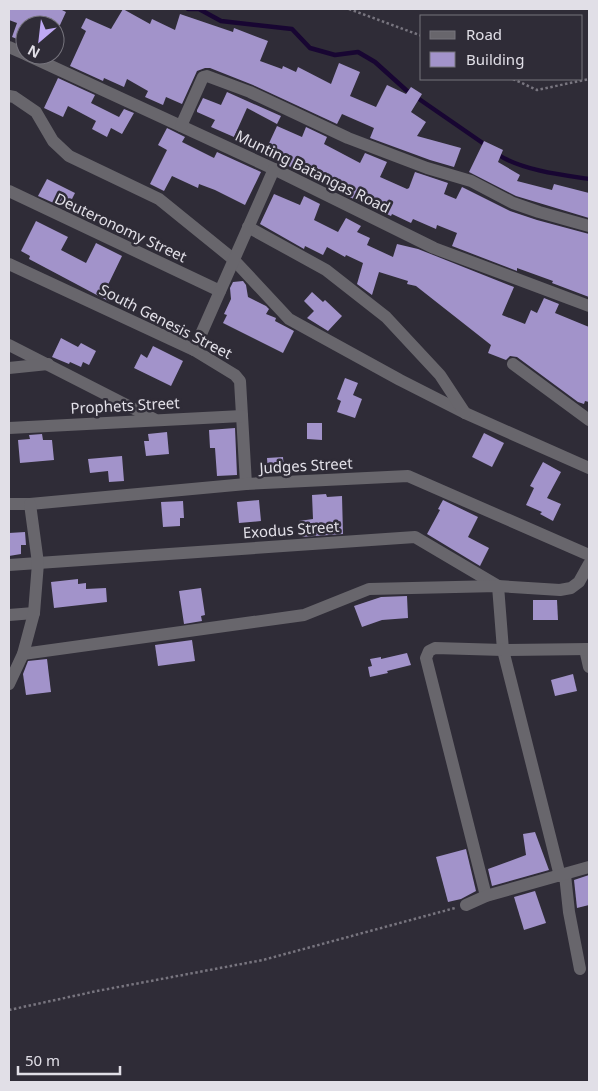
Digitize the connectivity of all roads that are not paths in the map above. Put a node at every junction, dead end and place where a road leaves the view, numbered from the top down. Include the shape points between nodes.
1 (48, 65) edge
2 (9, 96) edge
3 (181, 126) junction
4 (274, 169) junction
5 (9, 191) edge
6 (589, 226) edge
7 (248, 227) junction
8 (233, 260) junction
9 (9, 264) edge
10 (220, 291) junction
11 (589, 306) edge
12 (9, 346) edge
13 (194, 350) junction
14 (48, 364) junction
15 (513, 364) dead end
16 (9, 368) edge
17 (465, 413) junction
18 (242, 416) junction
19 (154, 420) junction
20 (589, 420) edge
21 (9, 428) edge
22 (589, 468) edge
23 (246, 484) junction
24 (9, 504) edge
25 (30, 504) junction
26 (589, 555) edge
27 (38, 563) junction
28 (589, 564) edge
29 (9, 565) edge
30 (498, 586) junction
31 (34, 614) junction
32 (9, 615) edge
33 (587, 649) edge
34 (503, 650) junction
35 (23, 654) junction
36 (589, 667) edge
37 (10, 678) edge
38 (589, 867) edge
39 (562, 876) junction
40 (486, 896) junction
41 (466, 905) road end
42 (580, 969) dead end

1 - 3 street, Munting Batangas Road
2 - 8 street via 36,112 53,141 69,156 159,199
3 - 4 street, Munting Batangas Road
3 - 6 street via 203,77 207,76 250,92 348,138 471,181 513,203
4 - 7 street
4 - 11 street, Munting Batangas Road via 434,248
5 - 10 street, Deuteronomy Street
7 - 8 street
7 - 17 street via 326,270 386,317 440,375
8 - 10 street
8 - 17 street via 288,320
9 - 13 street, South Genesis Street
10 - 13 street
12 - 14 street
13 - 18 street, South Genesis Street via 235,374 240,381
14 - 16 street
14 - 19 street
15 - 20 street
17 - 22 street
18 - 19 street, Prophets Street
18 - 23 street, South Genesis Street
19 - 21 street, Prophets Street
23 - 25 street, Judges Street
23 - 26 street, Judges Street via 408,476
24 - 25 street, Judges Street
25 - 27 street
27 - 29 street, Exodus Street
27 - 30 street, Exodus Street via 415,537
27 - 31 street
28 - 30 street via 571,588
30 - 34 street
30 - 35 street via 369,590 304,615
31 - 32 street
31 - 35 street
33 - 34 street
33 - 36 street
34 - 39 street
34 - 40 street via 435,648 426,658
35 - 37 street
38 - 39 street
39 - 40 street
39 - 42 street
40 - 41 street

